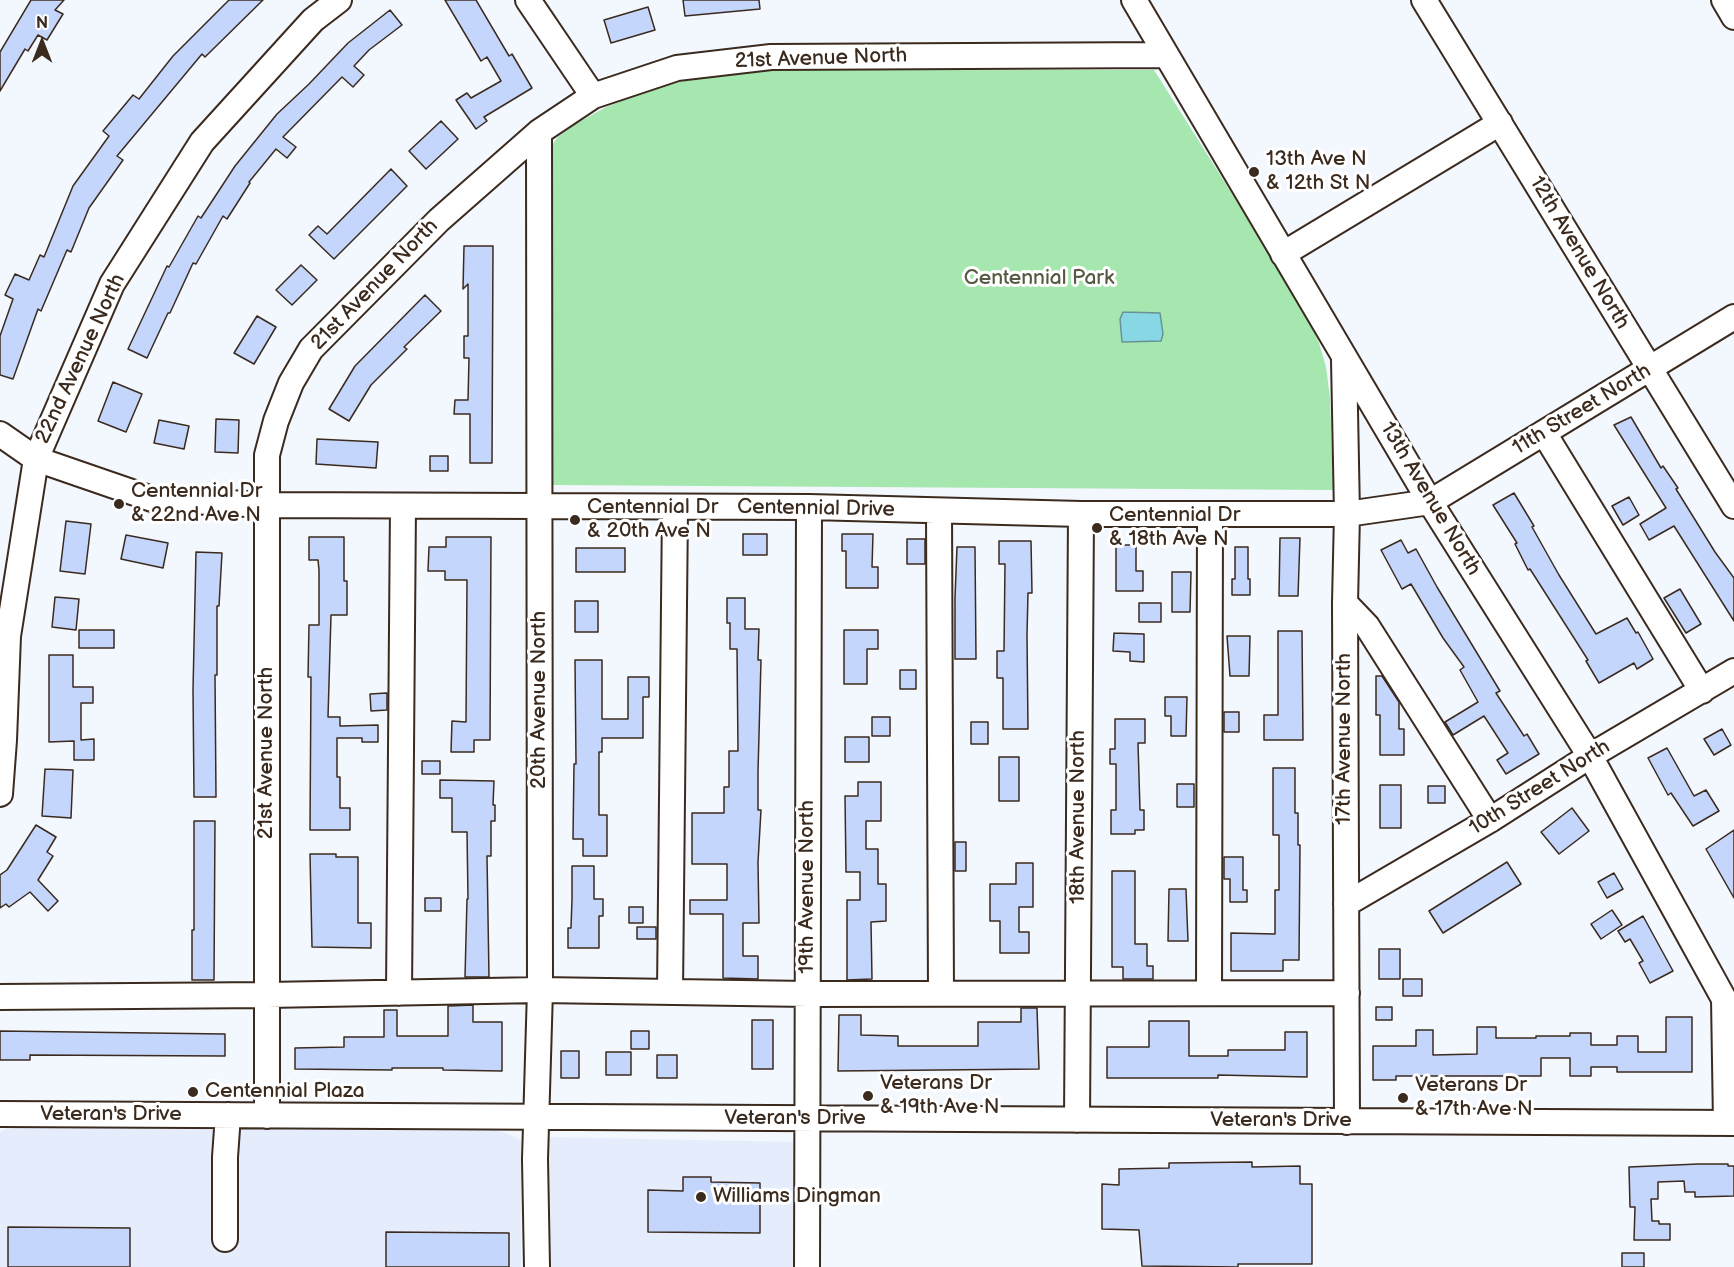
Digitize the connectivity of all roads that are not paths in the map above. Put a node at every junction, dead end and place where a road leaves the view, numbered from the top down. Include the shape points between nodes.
1 (339, 0) edge
2 (528, 0) edge
3 (1134, 0) edge
4 (1424, 0) edge
5 (1724, 0) edge
6 (1734, 17) edge
7 (1166, 55) junction
8 (593, 96) junction
9 (1500, 123) junction
10 (539, 132) junction
11 (1283, 254) junction
12 (1734, 317) edge
13 (1344, 357) junction
14 (1650, 369) junction
15 (1544, 433) junction
16 (0, 434) edge
17 (36, 459) junction
18 (1430, 502) junction
19 (266, 505) junction
20 (403, 506) junction
21 (1734, 506) edge
22 (809, 507) junction
23 (540, 508) junction
24 (675, 508) junction
25 (939, 511) junction
26 (1081, 514) junction
27 (1210, 514) junction
28 (1347, 514) junction
29 (1345, 603) junction
30 (1734, 671) edge
31 (1702, 691) junction
32 (1590, 756) junction
33 (0, 794) edge
34 (1490, 820) junction
35 (1346, 904) junction
36 (540, 990) junction
37 (670, 992) junction
38 (1078, 992) junction
39 (399, 993) junction
40 (941, 993) junction
41 (1209, 993) junction
42 (1347, 993) junction
43 (808, 994) junction
44 (267, 995) junction
45 (0, 997) edge
46 (1729, 998) edge
47 (0, 1114) edge
48 (228, 1115) junction
49 (267, 1116) junction
50 (536, 1117) junction
51 (807, 1119) junction
52 (1077, 1120) junction
53 (1347, 1122) junction
54 (1730, 1123) edge
55 (225, 1239) dead end
56 (537, 1267) edge
57 (807, 1267) edge

1 - 17 street, 22nd Avenue North via 313,20 202,142 112,284
2 - 8 street
3 - 7 street, 13th Avenue North
4 - 9 street, 12th Avenue North
5 - 6 street
7 - 8 street, 21st Avenue North via 771,57 677,68
7 - 11 street, 13th Avenue North
8 - 10 street, 21st Avenue North
9 - 11 street
9 - 14 street, 12th Avenue North
10 - 19 street, 21st Avenue North via 439,220 311,349 291,383 276,421 267,455
10 - 23 street, 20th Avenue North
11 - 13 street, 13th Avenue North
12 - 14 street, 11th Street North
13 - 18 street, 13th Avenue North
13 - 28 street, 17th Avenue North
14 - 15 street, 11th Street North
14 - 21 street, 12th Avenue North
15 - 18 street, 11th Street North
15 - 31 street
16 - 17 street, Centennial Drive
17 - 19 street, Centennial Drive via 152,499
17 - 33 street, 22nd Avenue North via 8,636
18 - 28 street, Centennial Drive
18 - 32 street, 13th Avenue North
19 - 20 street, Centennial Drive
19 - 44 street, 21st Avenue North
20 - 23 street, Centennial Drive
20 - 39 street
22 - 24 street, Centennial Drive
22 - 25 street, Centennial Drive
22 - 43 street, 19th Avenue North
23 - 24 street, Centennial Drive
23 - 36 street, 20th Avenue North
24 - 37 street
25 - 26 street, Centennial Drive
25 - 40 street
26 - 27 street, Centennial Drive
26 - 38 street, 18th Avenue North
27 - 28 street, Centennial Drive
27 - 41 street
28 - 29 street, 17th Avenue North
29 - 34 street via 1367,626
29 - 35 street, 17th Avenue North
30 - 31 street, 10th Street North
31 - 32 street, 10th Street North
32 - 34 street, 10th Street North
32 - 46 street, 13th Avenue North
34 - 35 street, 10th Street North
35 - 42 street, 17th Avenue North
36 - 37 street
36 - 39 street
36 - 50 street, 20th Avenue North
37 - 43 street
38 - 40 street
38 - 41 street
38 - 52 street, 18th Avenue North
39 - 44 street
40 - 43 street
41 - 42 street
42 - 53 street, 17th Avenue North
43 - 51 street, 19th Avenue North
44 - 45 street
44 - 49 street, 21st Avenue North
46 - 54 street
47 - 48 street, Veteran's Drive
48 - 49 street, Veteran's Drive
48 - 55 street
49 - 50 street, Veteran's Drive
50 - 51 street, Veteran's Drive
50 - 56 street, 20th Avenue North
51 - 52 street, Veteran's Drive
51 - 57 street, 19th Avenue North via 817,1189
52 - 53 street, Veteran's Drive
53 - 54 street, Veteran's Drive

